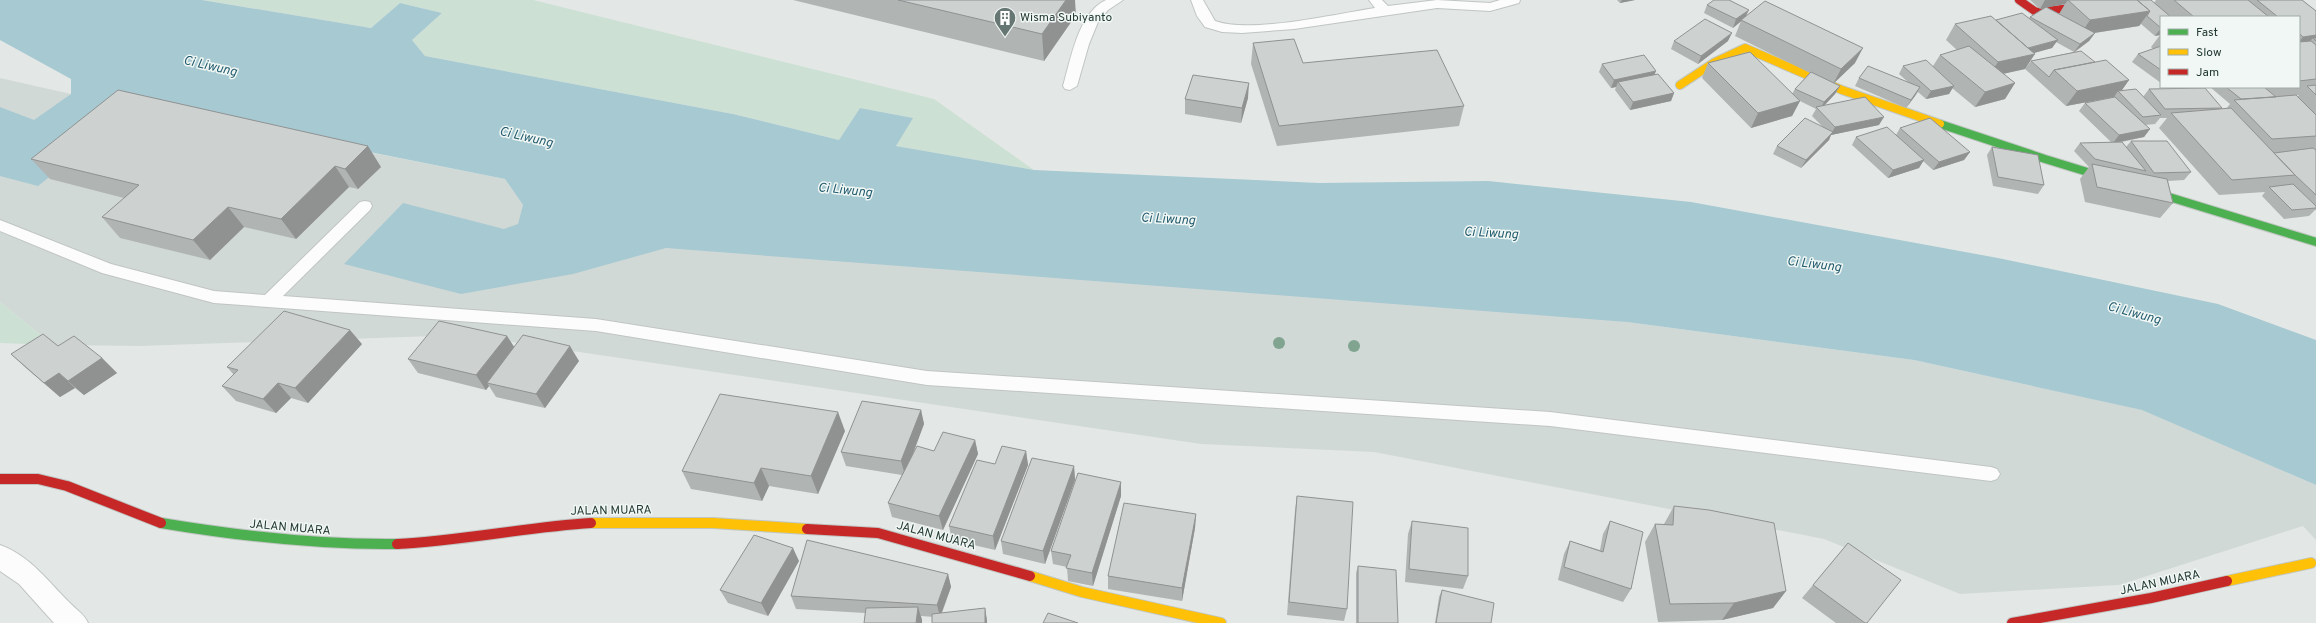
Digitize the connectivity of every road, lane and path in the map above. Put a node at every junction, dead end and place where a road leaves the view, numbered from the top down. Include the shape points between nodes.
1 (1117, 0) edge
2 (1197, 0) edge
3 (1375, 0) edge
4 (1514, 0) edge
5 (2019, 0) edge
6 (2142, 0) edge
7 (1100, 4) edge
8 (1385, 10) junction
9 (1680, 85) dead end
10 (1070, 86) dead end
11 (365, 206) dead end
12 (0, 224) edge
13 (2316, 242) edge
14 (268, 301) junction
15 (1991, 474) dead end
16 (0, 479) edge
17 (0, 556) edge
18 (2311, 563) dead end
19 (75, 623) edge
20 (1220, 623) edge
21 (2012, 623) edge

1 - 7 lane
2 - 8 lane via 1204,18 1211,25 1232,30 1266,28
3 - 8 lane
4 - 8 lane via 1490,6 1437,4
5 - 6 street via 2036,12
7 - 10 lane via 1081,46
9 - 13 street via 1715,62 1745,48 1882,105 2045,159
11 - 14 lane
12 - 14 lane via 107,269 214,297
14 - 15 lane via 596,325 926,378 1550,420
16 - 20 street, JALAN MUARA via 38,479 67,486 158,523 223,534 290,541 363,545 428,544 560,524 622,522 712,523 878,533 986,562 1082,592
17 - 19 street via 28,576 63,614
18 - 21 street, JALAN MUARA via 2151,598

